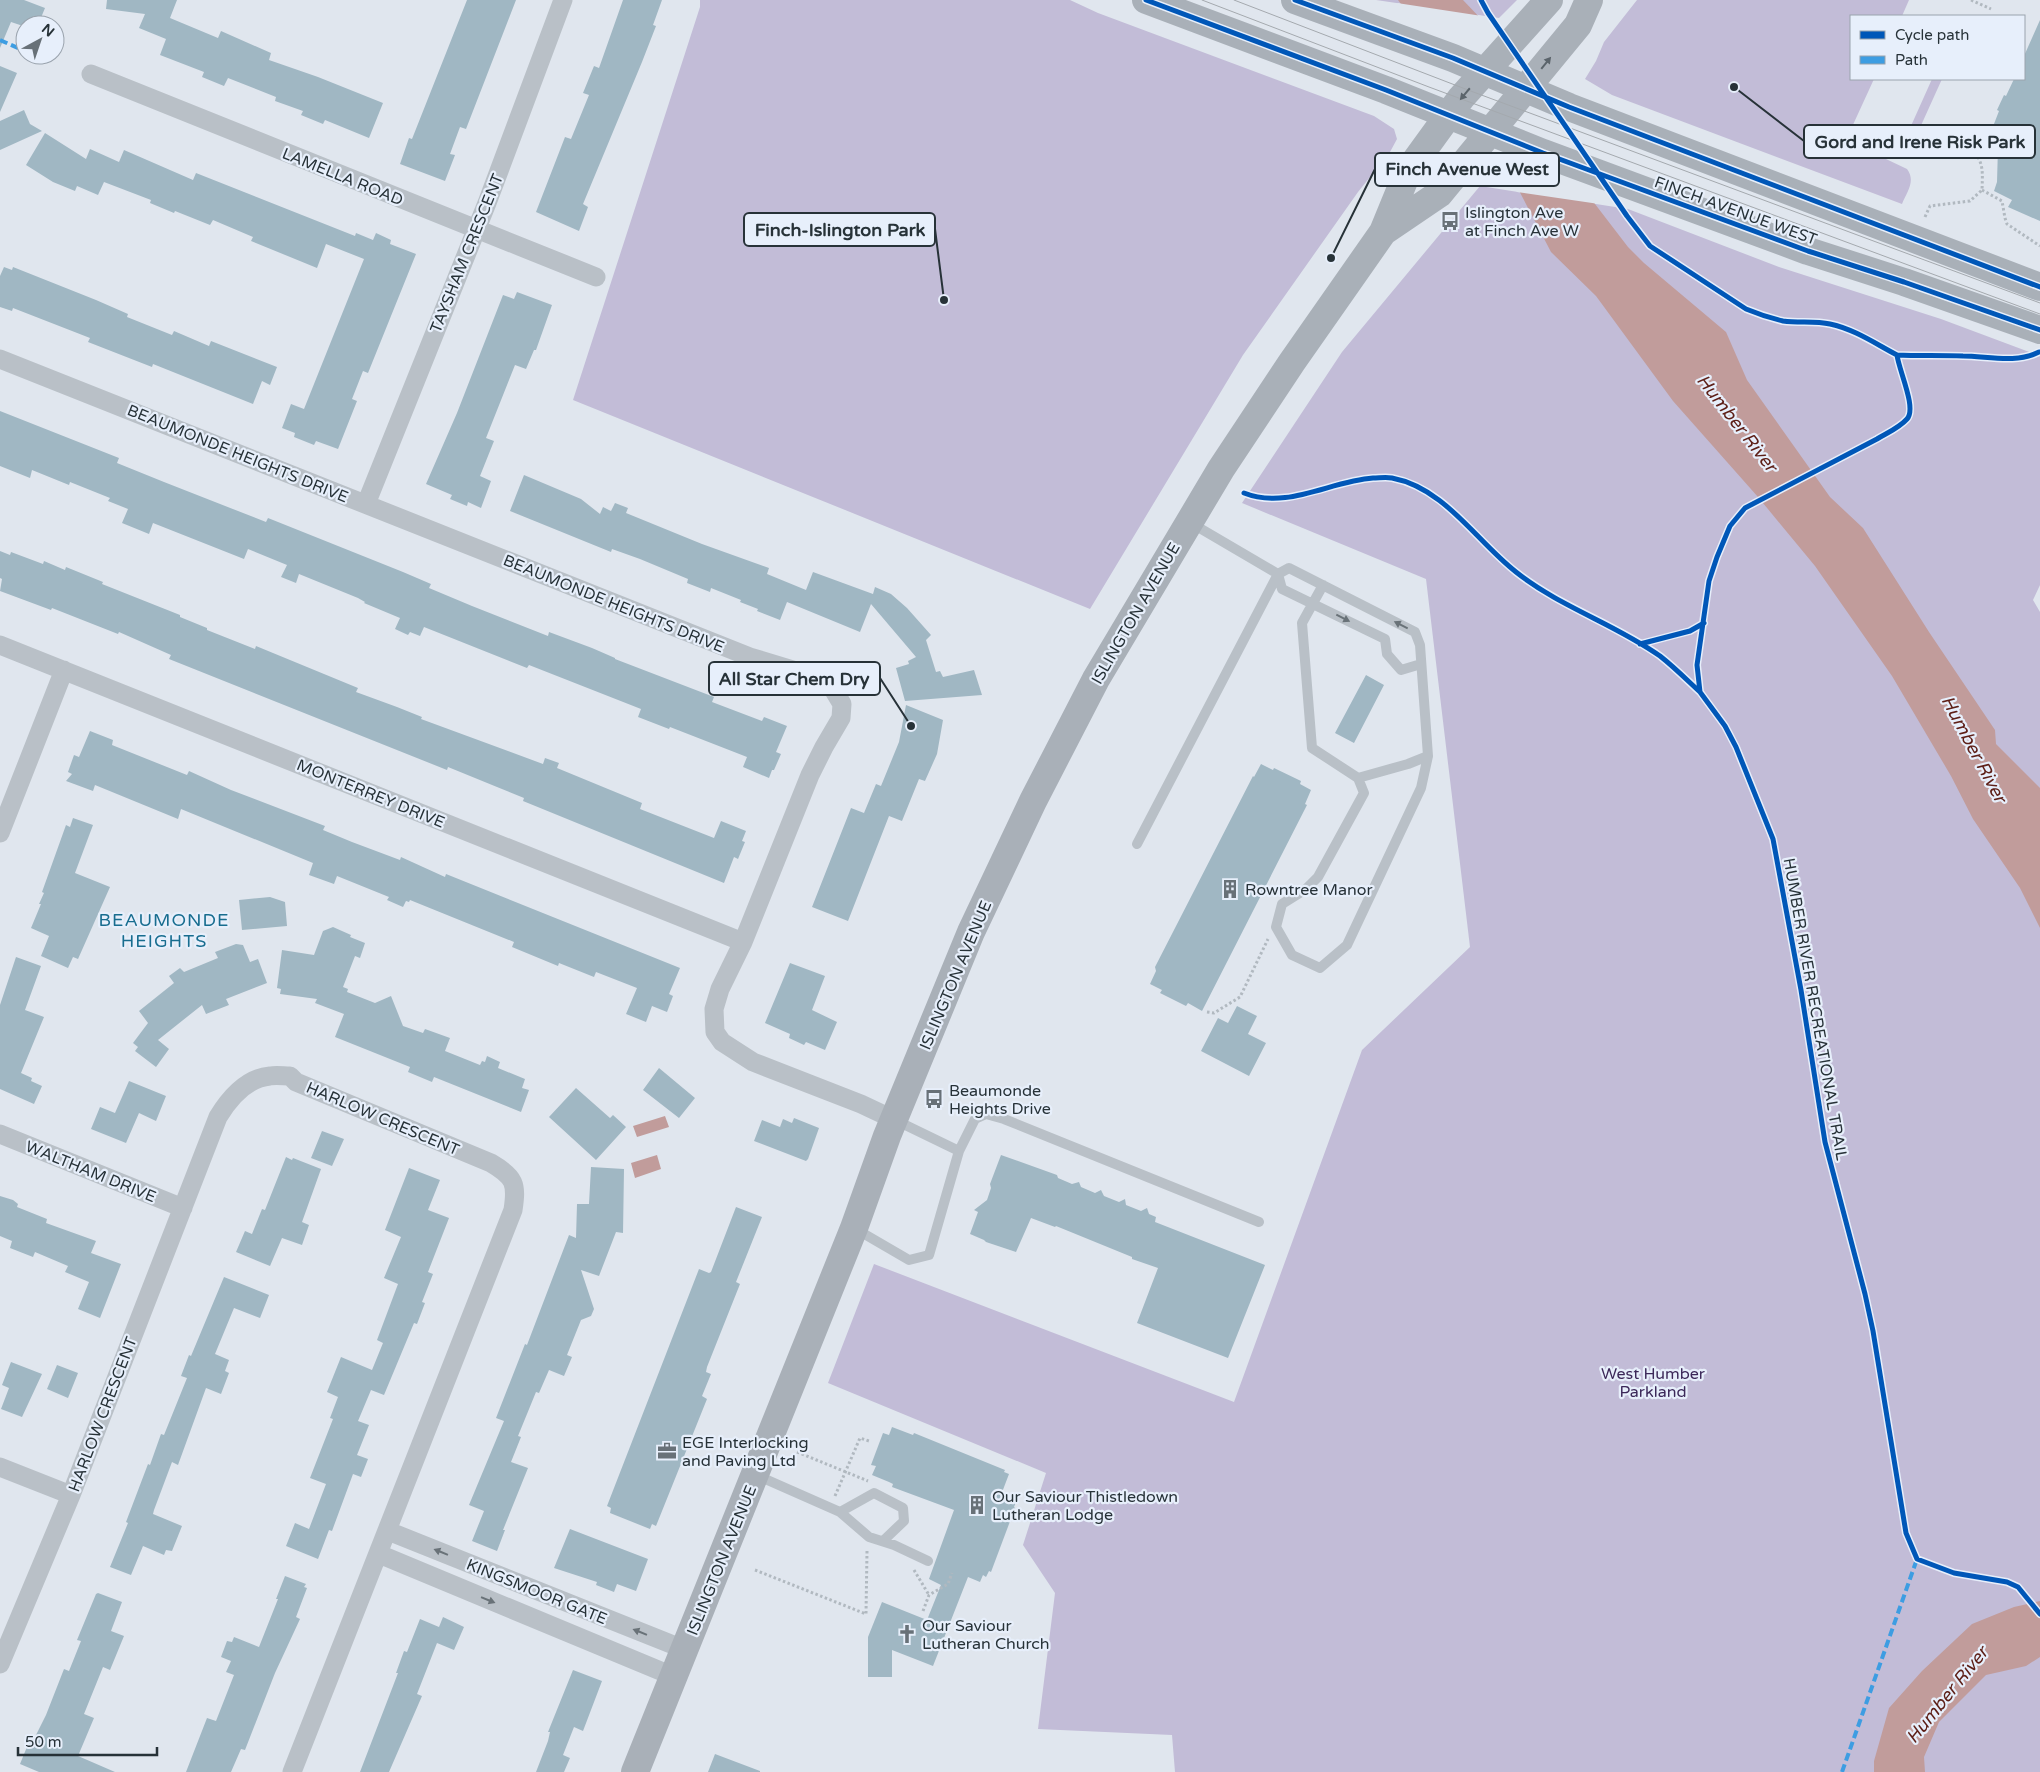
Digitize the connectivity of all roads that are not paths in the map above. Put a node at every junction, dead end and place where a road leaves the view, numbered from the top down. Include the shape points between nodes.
1 (563, 0) edge
2 (1146, 0) edge
3 (1295, 0) edge
4 (1549, 0) edge
5 (1590, 0) edge
6 (1483, 72) junction
7 (91, 74) dead end
8 (1526, 90) junction
9 (1447, 116) junction
10 (1491, 133) junction
11 (476, 229) junction
12 (1383, 232) junction
13 (596, 277) dead end
14 (2040, 288) edge
15 (2040, 330) edge
16 (0, 359) edge
17 (366, 504) junction
18 (1188, 521) junction
19 (1278, 574) junction
20 (1324, 585) junction
21 (1314, 603) junction
22 (0, 645) edge
23 (1421, 664) junction
24 (64, 670) junction
25 (1428, 756) junction
26 (1358, 778) junction
27 (0, 833) edge
28 (1137, 844) dead end
29 (742, 942) junction
30 (894, 1120) junction
31 (0, 1134) edge
32 (960, 1151) junction
33 (183, 1208) junction
34 (1259, 1222) dead end
35 (854, 1228) junction
36 (0, 1467) edge
37 (755, 1475) junction
38 (71, 1495) junction
39 (835, 1510) junction
40 (388, 1531) junction
41 (883, 1542) junction
42 (379, 1554) junction
43 (928, 1561) dead end
44 (686, 1650) junction
45 (0, 1664) edge
46 (675, 1677) junction
47 (292, 1772) edge
48 (636, 1772) edge

1 - 11 street, TAYSHAM CRESCENT
2 - 9 main road, FINCH AVENUE WEST
3 - 6 main road
4 - 6 main road, ISLINGTON AVENUE
8 -> 5 main road, ISLINGTON AVENUE via 1578,25
6 - 8 main road
6 -> 9 main road, ISLINGTON AVENUE
7 - 11 street, LAMELLA ROAD
8 - 10 main road, ISLINGTON AVENUE
8 - 14 main road
9 - 10 main road, FINCH AVENUE WEST
9 - 12 main road, ISLINGTON AVENUE via 1408,171
10 - 12 main road, ISLINGTON AVENUE via 1439,194
10 - 15 main road, FINCH AVENUE WEST via 1808,251
11 - 13 street, LAMELLA ROAD
11 - 17 street, TAYSHAM CRESCENT
12 - 18 main road, ISLINGTON AVENUE via 1292,362
16 - 17 street, BEAUMONDE HEIGHTS DRIVE
17 - 29 street, BEAUMONDE HEIGHTS DRIVE via 750,657 803,673 833,689 842,704 841,718 810,775
18 - 19 lane
18 - 30 main road, ISLINGTON AVENUE via 1096,679 1033,801 971,932
19 - 20 lane via 1289,568
19 - 21 lane via 1282,589
19 - 28 lane
20 - 21 lane
23 -> 20 lane via 1420,645 1415,632
21 -> 23 lane via 1385,639 1387,654 1401,670
21 - 26 lane via 1302,623 1312,748
22 - 24 street, MONTERREY DRIVE
23 - 25 lane
24 - 27 street
24 - 29 street, MONTERREY DRIVE
25 - 26 lane
25 - 26 lane via 1421,788 1347,945 1320,968 1292,955 1276,927 1282,904 1318,877 1364,793
29 - 30 street, BEAUMONDE HEIGHTS DRIVE via 714,1009 715,1032 722,1042 753,1062
30 - 32 lane
30 - 35 main road, ISLINGTON AVENUE
31 - 33 street, WALTHAM DRIVE
32 - 34 lane via 975,1119 986,1114
32 - 35 lane via 929,1255 909,1260
33 - 38 street, HARLOW CRESCENT
33 - 40 street, HARLOW CRESCENT via 218,1117 227,1102 245,1085 268,1076 290,1076 296,1082 492,1163 515,1183 513,1210
35 - 37 main road, ISLINGTON AVENUE
36 - 38 street
37 - 39 lane
37 - 44 main road, ISLINGTON AVENUE
38 - 45 street, HARLOW CRESCENT
39 - 41 lane via 869,1537
39 - 41 lane via 874,1493 903,1508 904,1521
40 - 42 street, HARLOW CRESCENT
44 -> 40 street, KINGSMOOR GATE
41 - 43 lane
42 -> 46 street, KINGSMOOR GATE
42 - 47 street, HARLOW CRESCENT
44 - 46 main road, ISLINGTON AVENUE
46 - 48 main road, ISLINGTON AVENUE

